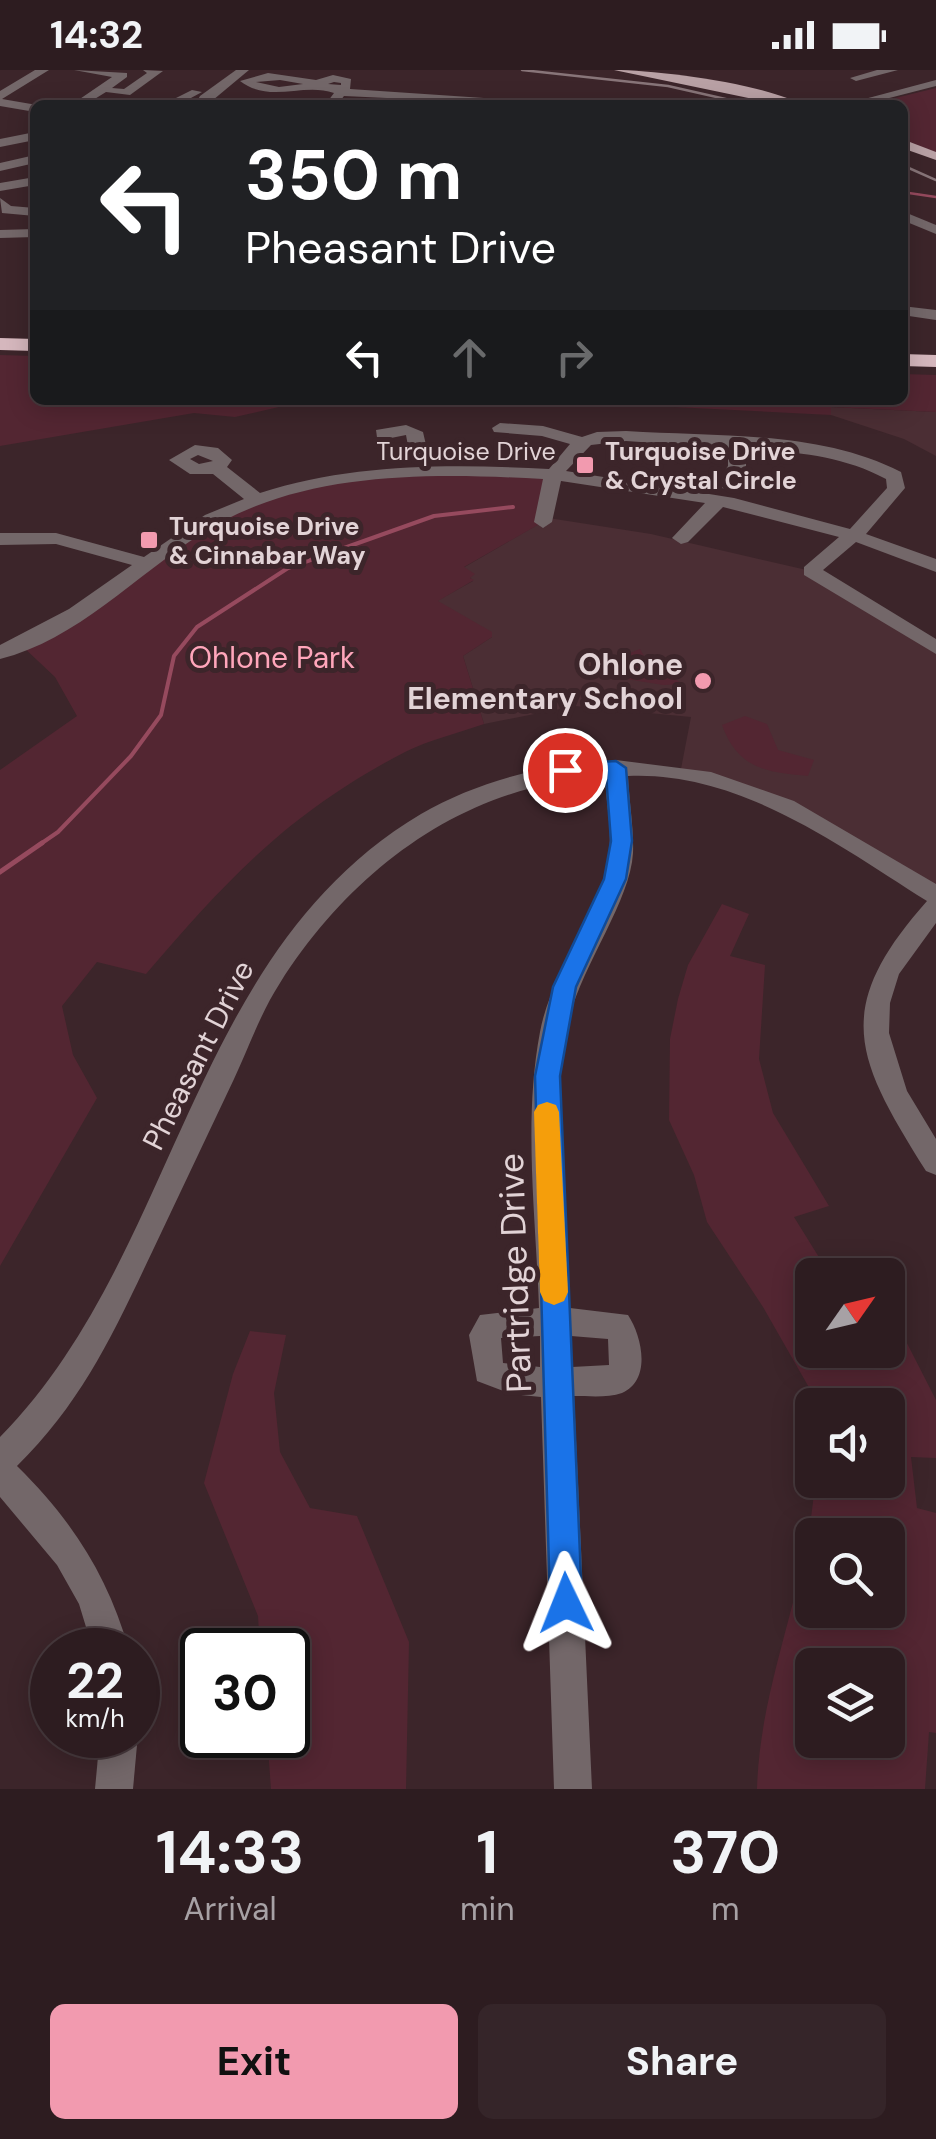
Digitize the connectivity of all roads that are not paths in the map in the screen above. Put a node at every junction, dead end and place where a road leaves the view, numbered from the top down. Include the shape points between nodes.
1 (43, 70) edge
2 (80, 70) edge
3 (149, 70) edge
4 (226, 70) edge
5 (243, 70) edge
6 (620, 70) edge
7 (643, 70) edge
8 (892, 70) edge
9 (125, 72) edge
10 (0, 78) edge
11 (856, 78) dead end
12 (24, 82) junction
13 (936, 83) edge
14 (320, 86) junction
15 (102, 89) junction
16 (211, 92) junction
17 (341, 92) junction
18 (370, 94) junction
19 (0, 99) edge
20 (85, 100) edge
21 (197, 100) edge
22 (198, 100) edge
23 (211, 100) edge
24 (335, 100) edge
25 (364, 100) edge
26 (413, 100) edge
27 (776, 100) edge
28 (793, 100) edge
29 (868, 100) edge
30 (30, 107) edge
31 (30, 139) edge
32 (908, 143) edge
33 (0, 145) edge
34 (936, 153) edge
35 (30, 160) edge
36 (0, 167) edge
37 (30, 183) edge
38 (0, 187) edge
39 (0, 202) edge
40 (30, 212) edge
41 (908, 218) edge
42 (936, 230) edge
43 (30, 235) edge
44 (0, 236) edge
45 (908, 311) edge
46 (936, 315) edge
47 (0, 344) edge
48 (30, 345) edge
49 (908, 348) edge
50 (936, 348) edge
51 (0, 356) edge
52 (30, 356) edge
53 (908, 360) edge
54 (936, 361) edge
55 (908, 374) edge
56 (936, 375) edge
57 (500, 428) dead end
58 (580, 442) junction
59 (737, 444) junction
60 (404, 452) dead end
61 (217, 468) dead end
62 (409, 472) junction
63 (557, 474) junction
64 (720, 493) junction
65 (256, 498) junction
66 (543, 522) dead end
67 (681, 538) dead end
68 (852, 538) junction
69 (0, 539) edge
70 (144, 562) junction
71 (936, 566) edge
72 (936, 581) edge
73 (936, 648) edge
74 (0, 653) edge
75 (616, 768) junction
76 (936, 895) edge
77 (936, 907) edge
78 (936, 1163) edge
79 (555, 1322) junction
80 (558, 1380) junction
81 (0, 1460) edge
82 (0, 1473) edge
83 (104, 1628) edge
84 (117, 1758) edge
85 (114, 1789) edge
86 (573, 1789) edge

1 - 12 street
2 - 9 street
3 - 15 street via 157,71 126,93
4 - 21 street
5 - 16 street
6 - 27 main road
7 - 28 main road
8 - 11 street
9 - 15 street
10 - 12 street
12 - 19 street
13 - 29 street
14 - 14 street via 294,90 246,81 267,77
14 - 17 street
15 - 20 street
16 - 22 street
16 - 23 street
17 - 18 street
17 - 24 street
18 - 25 street
18 - 26 street
19 - 30 street
31 - 33 street
32 - 34 main road
35 - 36 street
37 - 38 street
39 - 40 street via 7,210
41 - 42 street
43 - 44 street
45 - 46 street
47 - 48 highway
49 - 50 highway
51 - 52 highway
53 - 54 highway
55 - 56 highway
57 - 58 street
58 - 59 street via 626,436
58 - 63 street
59 - 64 street via 737,466
59 - 68 street via 813,448 889,472 896,488
60 - 62 street
61 - 65 street
62 - 63 street, Turquoise Drive
62 - 65 street, Turquoise Drive
63 - 64 street, Turquoise Drive
63 - 66 street
64 - 67 street
64 - 68 street, Turquoise Drive
65 - 70 street, Turquoise Drive
68 - 71 street, Turquoise Drive
68 - 72 street, Turquoise Drive
68 - 73 street via 811,572
69 - 70 street via 76,541
70 - 74 street, Turquoise Drive via 90,606
75 - 76 street, Pheasant Drive via 716,782 784,805
75 - 79 street, Partridge Drive via 622,855 564,987 550,1053
75 - 81 street, Pheasant Drive via 548,772 488,788 405,834 330,896 270,976 96,1340
77 - 78 street via 893,955 875,1018 890,1087
79 - 80 street, Partridge Drive
79 - 80 street via 617,1325 627,1364 616,1380
79 - 80 street via 491,1325 485,1365 498,1379
80 - 86 street, Partridge Drive
82 - 83 street via 68,1546
84 - 85 street

